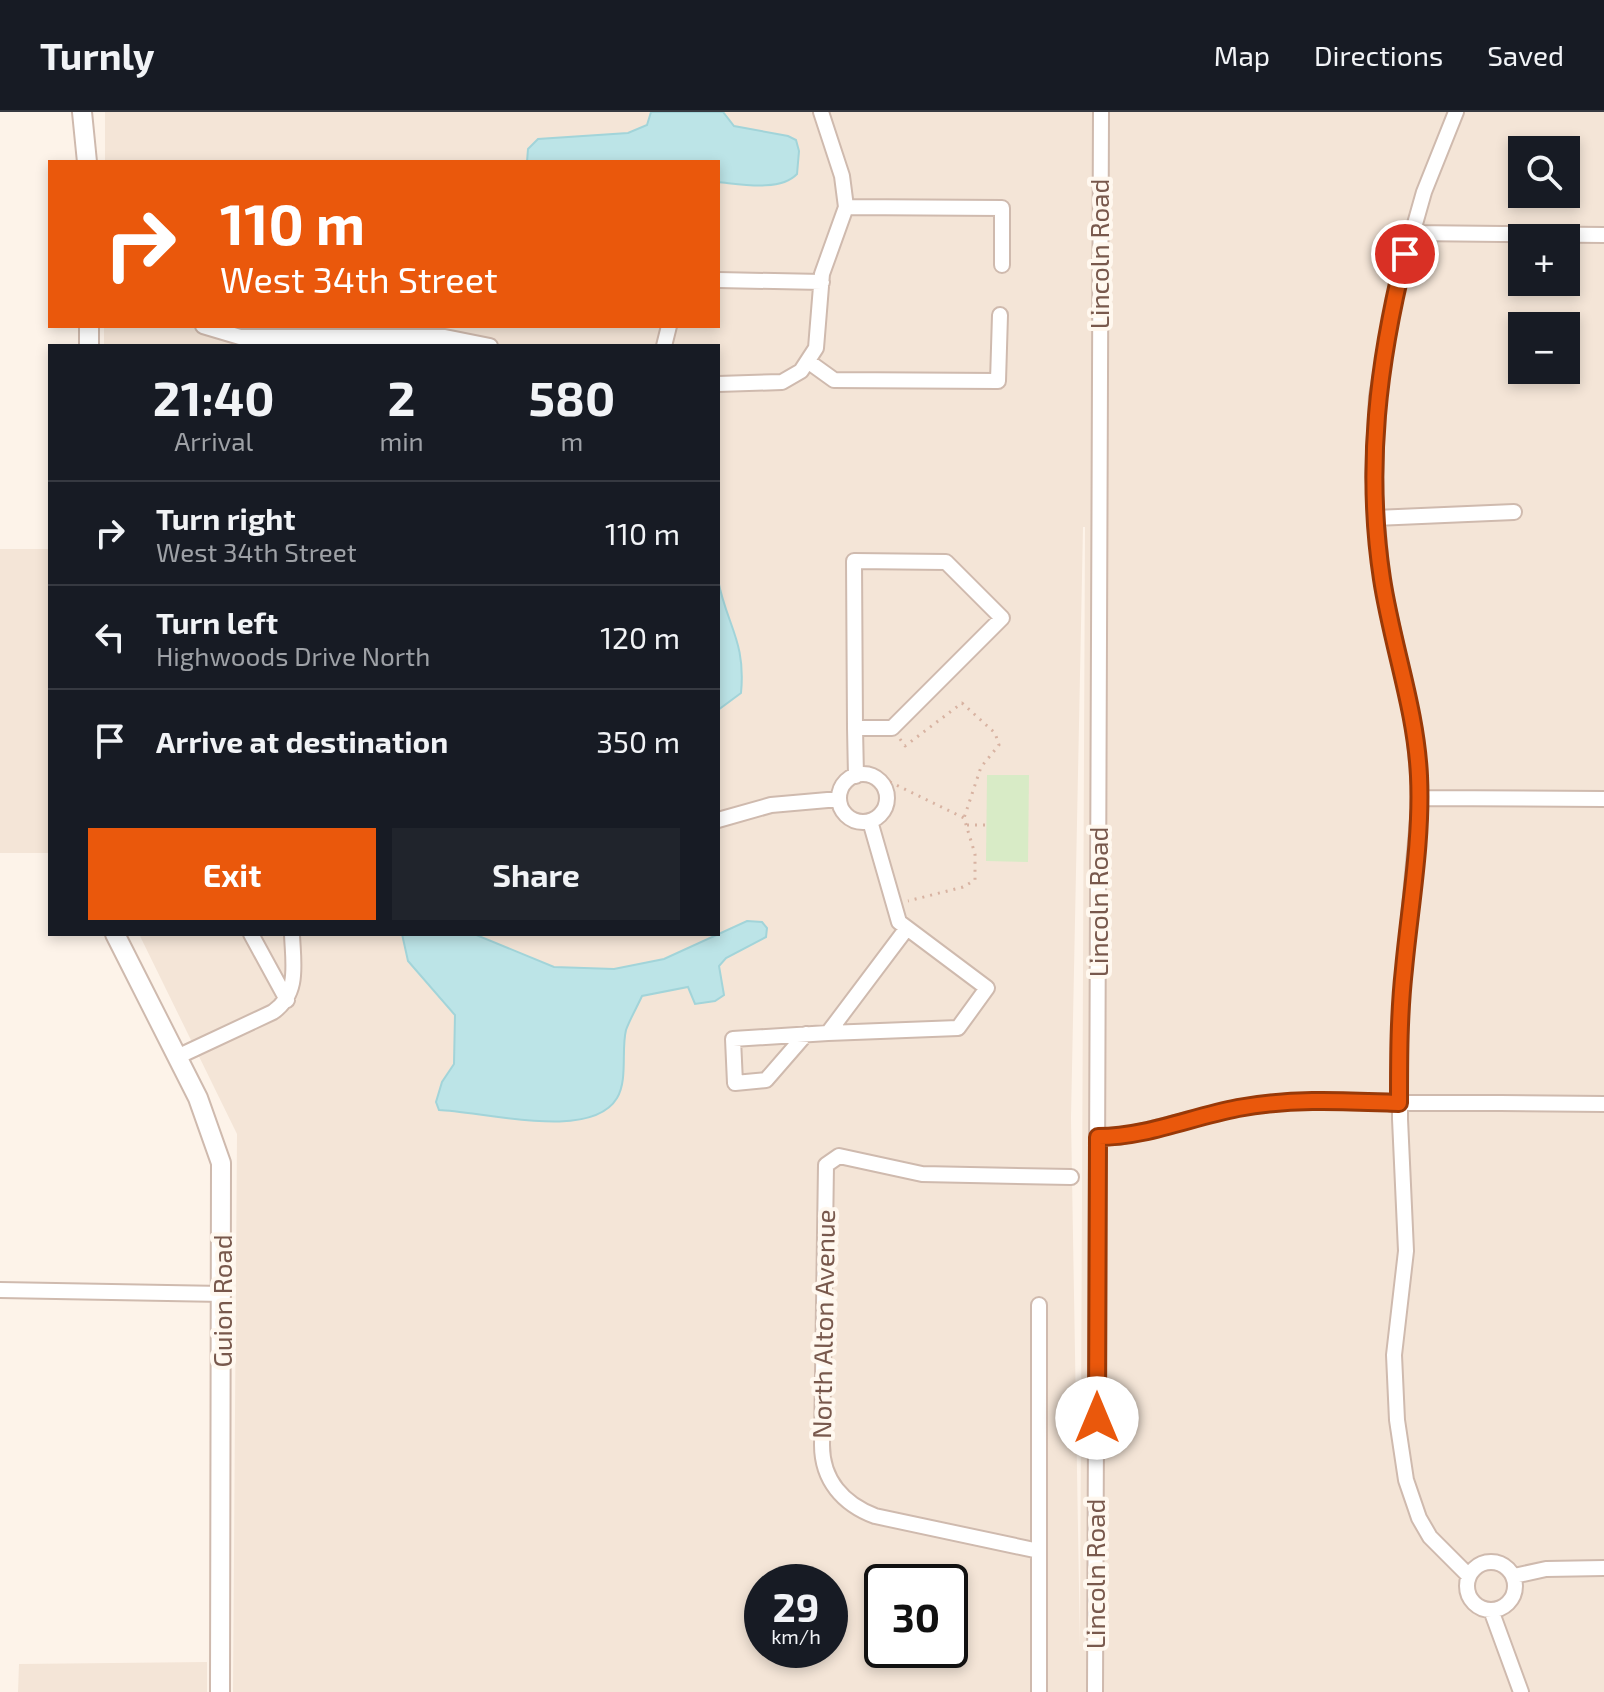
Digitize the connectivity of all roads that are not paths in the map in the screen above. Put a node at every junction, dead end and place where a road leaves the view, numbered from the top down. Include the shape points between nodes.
1 (82, 112) edge
2 (821, 112) edge
3 (1101, 112) edge
4 (1456, 112) edge
5 (87, 160) edge
6 (846, 207) junction
7 (1411, 233) junction
8 (1604, 235) edge
9 (1002, 265) dead end
10 (720, 280) edge
11 (822, 282) junction
12 (1000, 315) dead end
13 (208, 328) edge
14 (436, 331) edge
15 (399, 332) edge
16 (272, 341) edge
17 (483, 344) edge
18 (809, 362) junction
19 (720, 384) edge
20 (1514, 512) dead end
21 (1375, 518) junction
22 (855, 728) junction
23 (856, 776) junction
24 (1420, 798) junction
25 (839, 799) junction
26 (1604, 799) edge
27 (720, 819) edge
28 (870, 821) junction
29 (907, 928) junction
30 (116, 936) edge
31 (252, 936) edge
32 (292, 936) edge
33 (287, 1000) junction
34 (828, 1033) junction
35 (806, 1034) junction
36 (177, 1057) junction
37 (1399, 1103) junction
38 (1604, 1104) edge
39 (1098, 1137) junction
40 (1071, 1177) dead end
41 (0, 1290) edge
42 (223, 1294) junction
43 (1039, 1305) dead end
44 (1039, 1551) junction
45 (1604, 1568) edge
46 (1469, 1576) junction
47 (1514, 1576) junction
48 (1491, 1610) junction
49 (220, 1692) edge
50 (1039, 1692) edge
51 (1095, 1692) edge
52 (1521, 1692) edge

1 - 5 street
2 - 6 street via 842,176
3 - 39 street, Lincoln Road
4 - 7 street
6 - 9 street via 1002,208
6 - 11 street
7 - 8 street
7 - 21 street via 1379,380
10 - 11 street
11 - 18 street via 820,334
12 - 18 street via 998,381 834,380
13 - 16 street
14 - 15 street
14 - 17 street
15 - 16 street
18 - 19 street via 782,382
20 - 21 street
21 - 24 street via 1382,581 1414,727
22 - 22 street via 892,728 1002,618 946,562 854,561
22 - 23 street
23 - 25 street via 844,784
23 - 28 street via 870,776 882,784 886,803
24 - 26 street
24 - 37 street via 1401,1000
25 - 27 street via 771,805
25 - 28 street via 847,815
28 - 29 street via 893,905
29 - 34 street
29 - 34 street via 987,988 958,1028
30 - 36 street, Guion Road
31 - 33 street
32 - 33 street via 293,984
33 - 36 street via 273,1012
34 - 35 street
35 - 35 street via 766,1080 735,1083 733,1039
36 - 42 street, Guion Road via 208,1121 221,1163
37 - 38 street
37 - 39 street via 1291,1101
37 - 46 street via 1406,1228 1394,1365 1400,1444 1410,1494 1423,1525
39 - 51 street, Lincoln Road
40 - 44 street, North Alton Avenue via 922,1174 839,1156 826,1165 822,1451 828,1477 856,1508 875,1516
41 - 42 street
42 - 49 street, Guion Road
43 - 44 street
44 - 50 street
45 - 47 street via 1546,1569
46 - 47 street via 1488,1562 1503,1565
46 - 48 street via 1471,1599
47 - 48 street via 1512,1599
48 - 52 street

